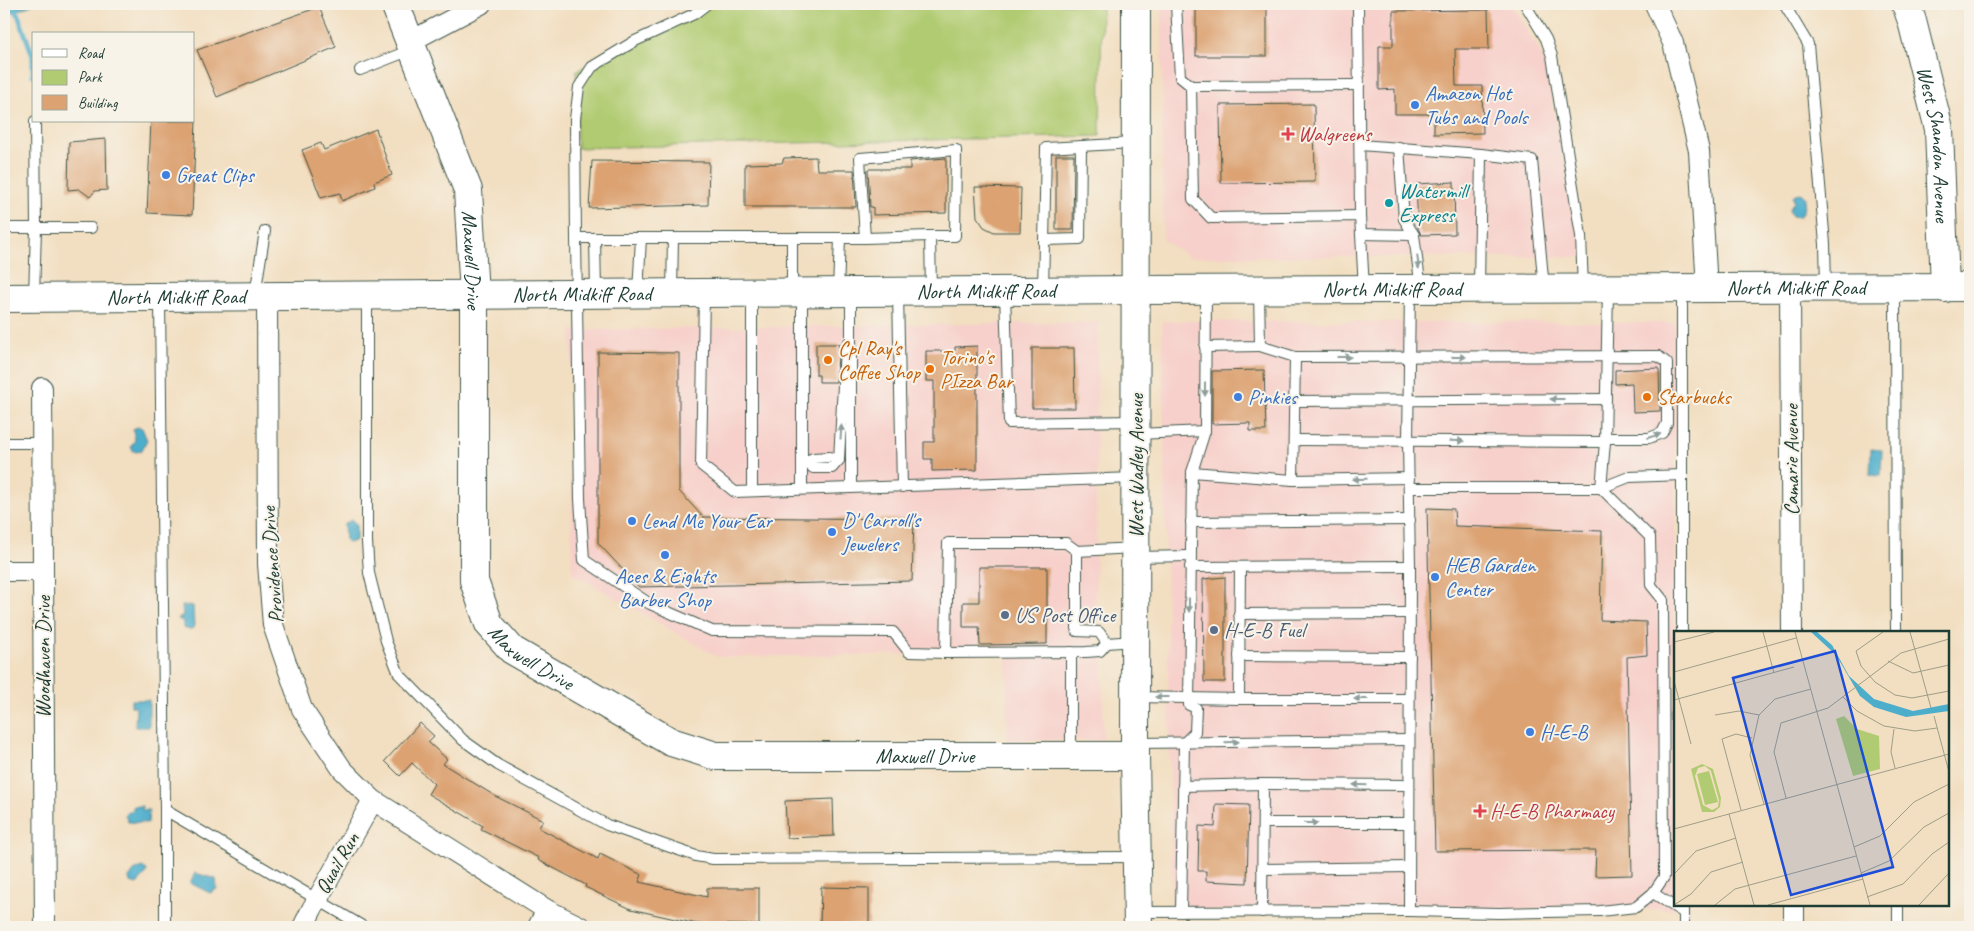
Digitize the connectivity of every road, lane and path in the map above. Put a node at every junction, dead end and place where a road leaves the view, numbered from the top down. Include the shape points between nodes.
1 (395, 4) edge
2 (481, 4) edge
3 (707, 4) edge
4 (1136, 4) edge
5 (1176, 4) edge
6 (1358, 4) edge
7 (1525, 4) edge
8 (1655, 4) edge
9 (1784, 4) edge
10 (1906, 4) edge
11 (412, 45) junction
12 (360, 70) dead end
13 (1359, 85) junction
14 (1191, 86) junction
15 (34, 122) edge
16 (1136, 143) junction
17 (1360, 145) junction
18 (1082, 146) junction
19 (1399, 147) junction
20 (1481, 154) junction
21 (1360, 216) junction
22 (4, 228) edge
23 (36, 228) junction
24 (91, 228) dead end
25 (264, 231) dead end
26 (1361, 234) junction
27 (1414, 235) junction
28 (930, 236) junction
29 (576, 238) junction
30 (595, 238) junction
31 (641, 238) junction
32 (673, 238) junction
33 (792, 238) junction
34 (840, 238) junction
35 (864, 238) junction
36 (1044, 240) junction
37 (1790, 288) junction
38 (1826, 288) junction
39 (1895, 288) junction
40 (1958, 288) edge
41 (1479, 289) junction
42 (1544, 289) junction
43 (1596, 289) junction
44 (1695, 289) junction
45 (1136, 290) junction
46 (1206, 290) junction
47 (1260, 290) junction
48 (1364, 290) junction
49 (1416, 290) junction
50 (1005, 291) junction
51 (1043, 291) junction
52 (845, 292) junction
53 (931, 292) junction
54 (752, 293) junction
55 (797, 293) junction
56 (898, 293) junction
57 (638, 294) junction
58 (672, 294) junction
59 (704, 294) junction
60 (586, 295) junction
61 (261, 296) junction
62 (367, 296) junction
63 (474, 296) junction
64 (160, 297) junction
65 (4, 298) edge
66 (34, 298) junction
67 (851, 340) junction
68 (1260, 346) junction
69 (1205, 347) junction
70 (1607, 356) junction
71 (1295, 357) junction
72 (1410, 357) junction
73 (42, 388) dead end
74 (1606, 399) junction
75 (1409, 400) junction
76 (1294, 401) junction
77 (1136, 427) junction
78 (1205, 431) junction
79 (1294, 440) junction
80 (1605, 440) junction
81 (1408, 441) junction
82 (42, 443) junction
83 (4, 444) edge
84 (804, 463) junction
85 (1192, 472) junction
86 (1682, 475) junction
87 (1136, 478) junction
88 (1293, 480) junction
89 (1409, 483) junction
90 (902, 487) junction
91 (851, 488) junction
92 (1601, 488) junction
93 (802, 489) junction
94 (752, 490) junction
95 (1410, 520) junction
96 (1191, 522) junction
97 (1077, 551) junction
98 (1136, 552) junction
99 (1190, 556) junction
100 (1410, 566) junction
101 (1190, 567) junction
102 (1240, 567) junction
103 (4, 571) edge
104 (42, 571) junction
105 (1410, 613) junction
106 (1240, 614) junction
107 (1682, 631) edge
108 (1792, 631) edge
109 (1896, 631) edge
110 (1135, 641) junction
111 (1107, 643) junction
112 (1071, 652) junction
113 (946, 653) junction
114 (1240, 656) junction
115 (1410, 657) junction
116 (1189, 697) junction
117 (1135, 698) junction
118 (1240, 699) junction
119 (1410, 699) junction
120 (1409, 740) junction
121 (1184, 743) junction
122 (1135, 750) junction
123 (1071, 756) junction
124 (1263, 784) junction
125 (1409, 785) junction
126 (1183, 786) junction
127 (373, 800) junction
128 (165, 810) junction
129 (1263, 823) junction
130 (1409, 823) junction
131 (1137, 857) junction
132 (1409, 867) junction
133 (1262, 869) junction
134 (1653, 893) junction
135 (317, 899) junction
136 (1674, 904) edge
137 (1794, 906) edge
138 (1898, 906) edge
139 (1684, 909) edge
140 (1409, 911) junction
141 (1181, 912) junction
142 (1262, 912) junction
143 (543, 919) edge
144 (1138, 920) edge
145 (45, 927) edge
146 (165, 927) edge
147 (303, 927) edge
148 (364, 927) edge
149 (581, 927) edge
150 (1684, 927) edge
151 (1794, 927) edge
152 (1898, 927) edge

1 - 11 main road, Maxwell Drive
2 - 11 street
3 - 29 lane via 694,14 635,41 592,67 579,87 574,119
4 - 16 main road, West Wadley Avenue
5 - 14 lane via 1180,77
6 - 13 lane
7 - 43 lane via 1546,39 1552,56 1581,236
8 - 44 street via 1673,43 1699,151
9 - 38 lane via 1808,44
10 - 40 main road, West Shandon Avenue via 1939,129
11 - 12 lane
11 - 63 main road, Maxwell Drive via 468,190
13 - 14 lane
13 - 17 lane
14 - 21 lane via 1193,199 1212,218
15 - 23 lane
16 - 18 lane
16 - 45 main road, West Wadley Avenue
17 - 19 lane
17 - 21 lane
18 - 36 lane via 1046,148
18 - 36 lane via 1080,239
19 - 20 lane
19 - 27 lane via 1404,219
20 - 41 lane
20 - 42 lane via 1532,160
21 - 26 lane
22 - 23 lane
23 - 24 lane
23 - 66 lane
25 - 61 lane
26 - 27 lane
26 - 48 lane
27 -> 49 lane
28 - 35 lane
28 - 35 lane via 955,236 956,150 860,158
28 - 53 lane
29 - 30 lane
29 - 60 lane
30 - 31 lane
30 - 60 lane
31 - 32 lane
31 - 57 lane
32 - 33 lane
32 - 58 lane
33 - 34 lane
33 - 55 lane
34 - 35 lane
34 - 52 lane
36 - 51 lane
37 - 38 main road, North Midkiff Road
37 - 44 main road, North Midkiff Road
37 - 108 street, Camarie Avenue
38 - 39 main road, North Midkiff Road
39 - 40 main road, North Midkiff Road
39 - 109 lane
41 - 42 main road, North Midkiff Road
41 - 49 main road, North Midkiff Road
42 - 43 main road, North Midkiff Road
43 - 44 main road, North Midkiff Road
43 - 70 lane
44 - 86 lane
45 - 46 main road, North Midkiff Road
45 - 51 main road, North Midkiff Road
45 - 77 main road, West Wadley Avenue
46 - 47 main road, North Midkiff Road
46 - 69 lane
47 - 48 main road, North Midkiff Road
47 - 68 lane
48 - 49 main road, North Midkiff Road
49 - 72 lane
50 - 51 main road, North Midkiff Road
50 - 53 main road, North Midkiff Road
50 - 77 lane via 1009,423
52 - 55 main road, North Midkiff Road
52 - 56 main road, North Midkiff Road
52 - 67 lane
53 - 56 main road, North Midkiff Road
54 - 55 main road, North Midkiff Road
54 - 59 main road, North Midkiff Road
54 - 94 lane
55 - 84 lane
56 - 90 lane
57 - 58 main road, North Midkiff Road
57 - 60 main road, North Midkiff Road
58 - 59 main road, North Midkiff Road
59 - 94 lane via 701,465 735,492
60 - 63 main road, North Midkiff Road
60 - 113 lane via 580,499 584,560 650,604 712,630 893,632 909,652
61 - 62 main road, North Midkiff Road
61 - 64 main road, North Midkiff Road
61 - 127 street, Providence Drive via 268,564 273,625 302,709 342,769
62 - 63 main road, North Midkiff Road
62 - 131 lane via 369,573 386,641 399,674 478,752 607,825 713,859
63 - 123 main road, Maxwell Drive via 474,581 489,624 512,650 671,742 716,756
64 - 66 main road, North Midkiff Road
64 - 128 lane
65 - 66 main road, North Midkiff Road
84 -> 67 lane via 813,458 839,460 845,347
67 - 91 lane
68 - 69 lane
68 - 71 lane
69 -> 78 lane
72 -> 70 lane
70 - 74 lane
80 -> 70 lane via 1648,438 1662,433 1667,423 1667,363 1658,356
71 -> 72 lane
71 - 76 lane
72 - 75 lane
73 - 82 street, Woodhaven Drive
74 -> 75 lane
74 - 80 lane
75 - 76 lane
75 - 81 lane
76 - 79 lane
77 - 78 lane
77 - 87 main road, West Wadley Avenue
78 - 85 lane
79 - 81 lane
79 - 88 lane
81 -> 80 lane
80 - 92 lane
81 - 89 lane
82 - 83 lane
82 - 104 street, Woodhaven Drive
84 - 93 lane
85 - 88 lane
85 - 96 lane
86 - 92 lane via 1629,477
86 - 107 lane
87 - 90 lane
87 - 98 main road, West Wadley Avenue
89 -> 88 lane
89 - 92 lane
89 - 95 lane
90 - 91 lane
91 - 93 lane
92 - 134 lane via 1650,537 1651,585 1663,600 1664,877
93 - 94 lane
95 - 96 lane
95 - 100 lane
96 - 99 lane
97 - 98 lane
97 - 111 lane via 1076,631 1099,632
97 - 113 lane via 1066,543 948,543
98 - 99 lane
98 - 110 main road, West Wadley Avenue
99 - 101 lane
100 - 102 lane
100 - 105 lane
101 - 102 lane
101 -> 116 lane
102 - 106 lane
103 - 104 street
104 - 145 street, Woodhaven Drive
105 - 106 lane
105 - 115 lane
106 - 114 lane
110 - 111 lane
110 - 117 main road, West Wadley Avenue
111 - 112 lane via 1100,651
112 - 113 lane
112 - 123 lane
114 - 115 lane
114 - 118 lane
115 - 119 lane
116 -> 117 lane
116 - 118 lane
116 - 121 lane via 1188,705 1196,708 1195,732
117 - 122 main road, West Wadley Avenue
119 -> 118 lane
119 - 120 lane
121 -> 120 lane
120 - 125 lane
121 - 122 lane
121 - 126 lane
122 - 123 main road, Maxwell Drive
122 - 131 main road, West Wadley Avenue
125 -> 124 lane
124 - 126 lane
124 - 129 lane
125 - 130 lane
126 - 141 lane
127 - 135 street, Quail Run
127 - 143 street, Providence Drive
128 - 135 lane
128 - 146 lane
129 -> 130 lane
129 - 133 lane
130 - 132 lane
131 - 144 main road, West Wadley Avenue
132 - 133 lane
132 - 140 lane
133 - 142 lane
134 - 136 lane
134 - 140 lane via 1636,907 1600,911
135 - 147 street, Quail Run
135 - 148 lane
137 - 151 street
138 - 152 lane
139 - 150 lane
140 - 142 lane
141 - 142 lane
141 - 144 lane
143 - 149 street, Providence Drive

